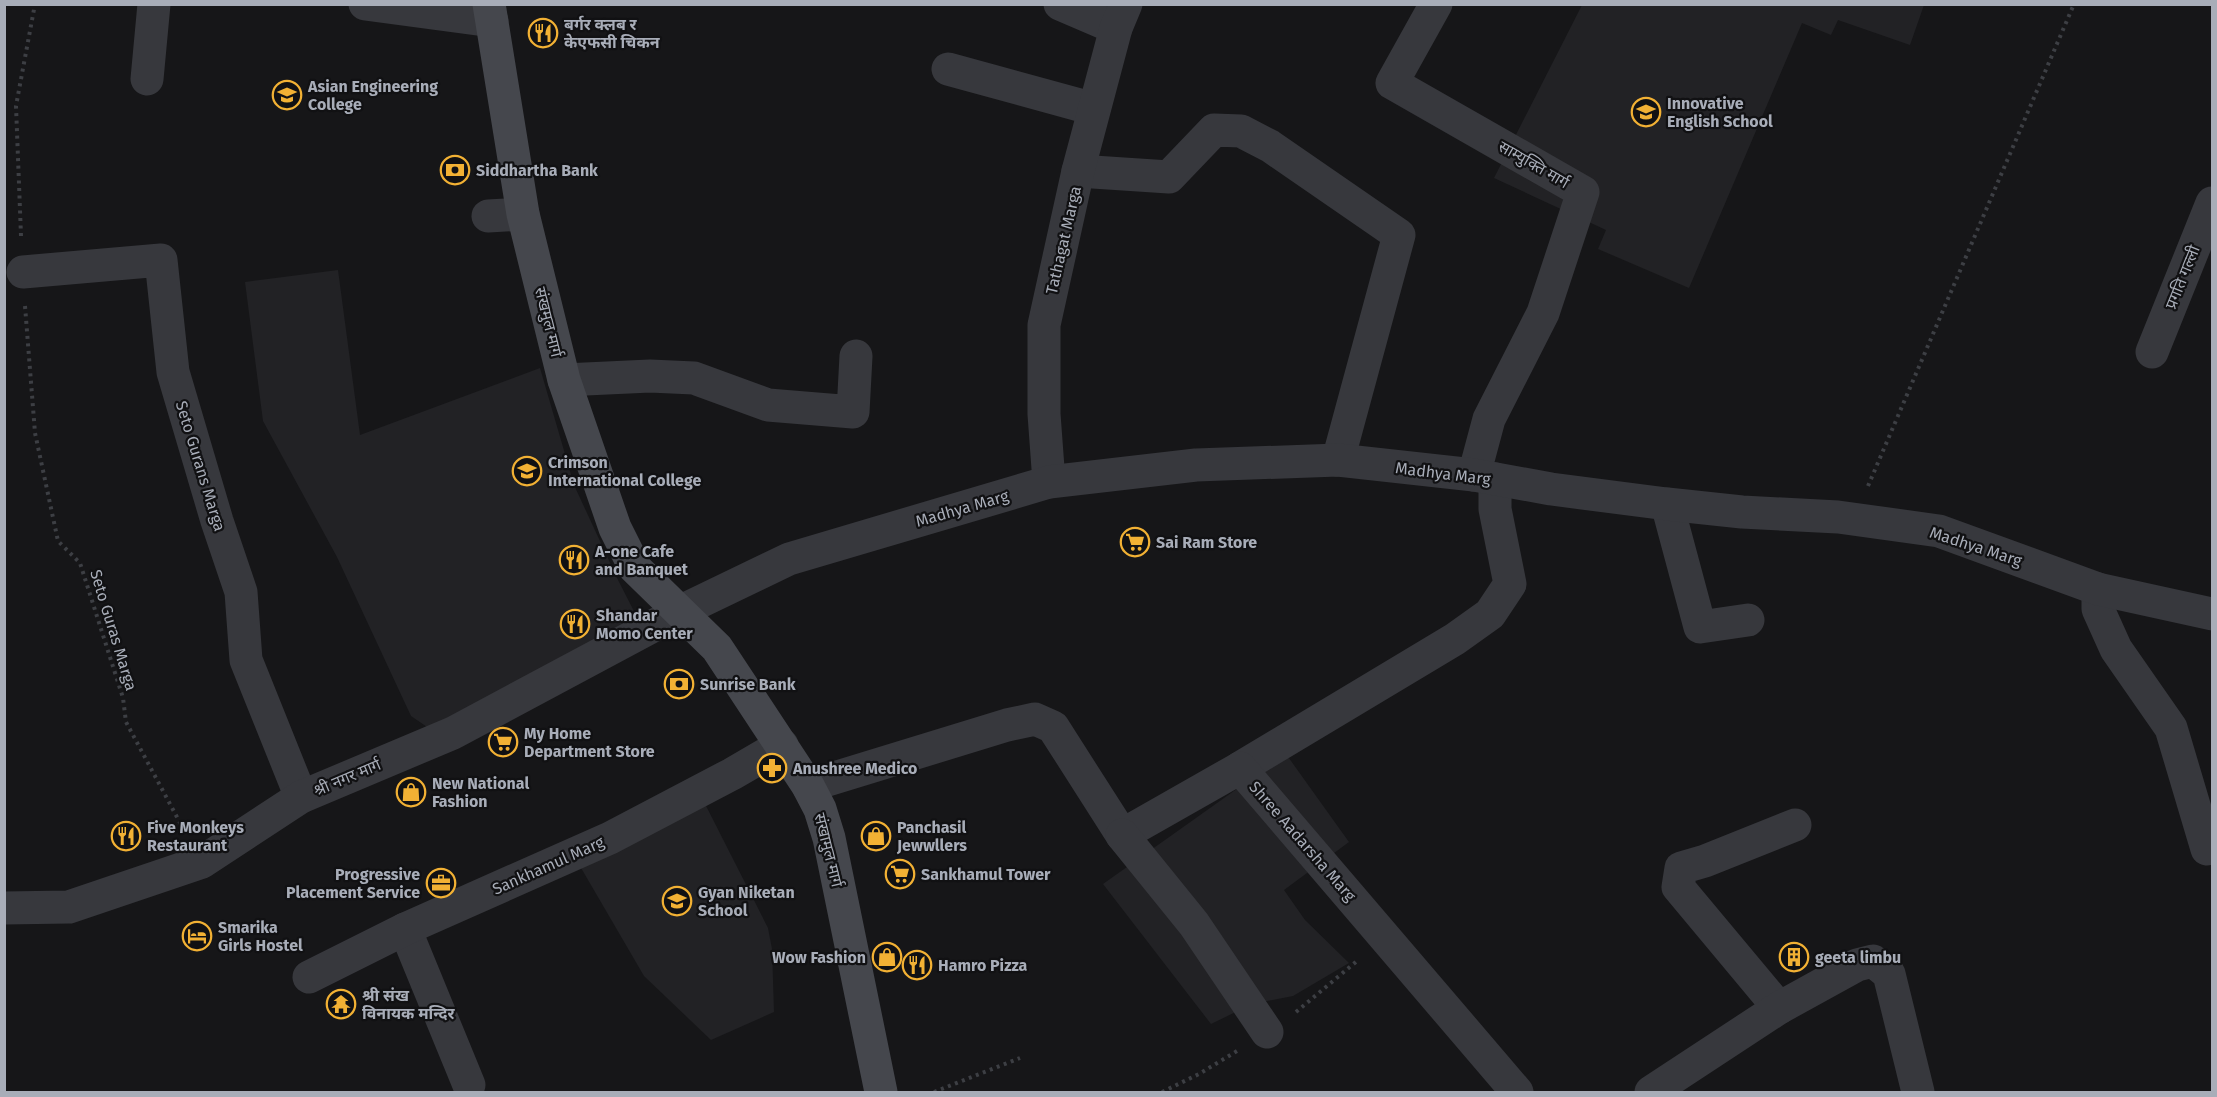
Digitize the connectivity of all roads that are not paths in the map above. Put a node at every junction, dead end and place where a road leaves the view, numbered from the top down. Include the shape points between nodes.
1 (154, 4) edge
2 (365, 4) edge
3 (1060, 4) edge
4 (1436, 4) edge
5 (490, 13) edge
6 (1121, 16) edge
7 (948, 69) dead end
8 (147, 79) dead end
9 (1094, 109) junction
10 (1078, 171) junction
11 (2212, 203) edge
12 (523, 214) junction
13 (488, 216) dead end
14 (23, 272) road end
15 (2152, 352) dead end
16 (856, 356) dead end
17 (564, 380) junction
18 (1338, 460) junction
19 (1484, 477) junction
20 (1049, 482) junction
21 (1667, 504) junction
22 (2098, 589) junction
23 (681, 611) junction
24 (2212, 614) edge
25 (1748, 620) dead end
26 (782, 745) junction
27 (1240, 768) junction
28 (808, 786) junction
29 (301, 797) junction
30 (1795, 825) dead end
31 (1122, 835) junction
32 (2207, 849) dead end
33 (4, 908) edge
34 (405, 929) junction
35 (309, 977) dead end
36 (1779, 1008) junction
37 (1267, 1032) dead end
38 (469, 1085) dead end
39 (881, 1092) edge
40 (1517, 1092) edge
41 (1650, 1092) edge
42 (1918, 1092) edge

1 - 8 street
2 - 5 street
3 - 6 street
4 - 19 street, साम्युक्ति मार्ग via 1392,83 1583,192 1543,313 1489,419
5 - 12 main road, संखमुल मार्ग
6 - 9 street, Tathagat Marga
7 - 9 street
9 - 10 street, Tathagat Marga
10 - 18 street via 1169,177 1214,130 1242,130 1399,235
10 - 20 street, Tathagat Marga via 1044,325
11 - 15 street, प्रगति गल्ली
12 - 13 street
12 - 17 main road, संखमुल मार्ग
14 - 29 street, Seto Gurans Marga via 161,260 173,372 241,592 246,660
16 - 17 street via 853,412 768,405 694,378
17 - 23 main road, संखमुल मार्ग via 615,528 635,568
18 - 19 street, Madhya Marg
18 - 20 street, Madhya Marg via 1196,465
19 - 21 street, Madhya Marg
19 - 27 street via 1495,508 1510,584 1490,614
20 - 23 street, Madhya Marg via 789,559
21 - 22 street, Madhya Marg via 1853,518 1939,531
21 - 25 street via 1700,627
22 - 24 street, Madhya Marg
22 - 32 street via 2098,609 2116,649 2171,728
23 - 26 main road, संखामुल मार्ग via 717,648
23 - 29 street, श्री नगर मार्ग via 453,733
26 - 28 main road, संखामुल मार्ग
26 - 34 street, Sankhamul Marg via 610,838
27 - 31 street, Shree Aadarsha Marg
27 - 40 street, Shree Aadarsha Marg
28 - 31 street via 1035,718 1053,727
28 - 39 main road, संखामुल मार्ग via 829,838
29 - 33 street, श्री नगर मार्ग via 202,862 69,907
30 - 36 street via 1681,868 1678,887
31 - 37 street via 1194,924
34 - 35 street, Sankhamul Marg
34 - 38 street
36 - 41 street
36 - 42 street via 1857,965 1873,961 1889,974

